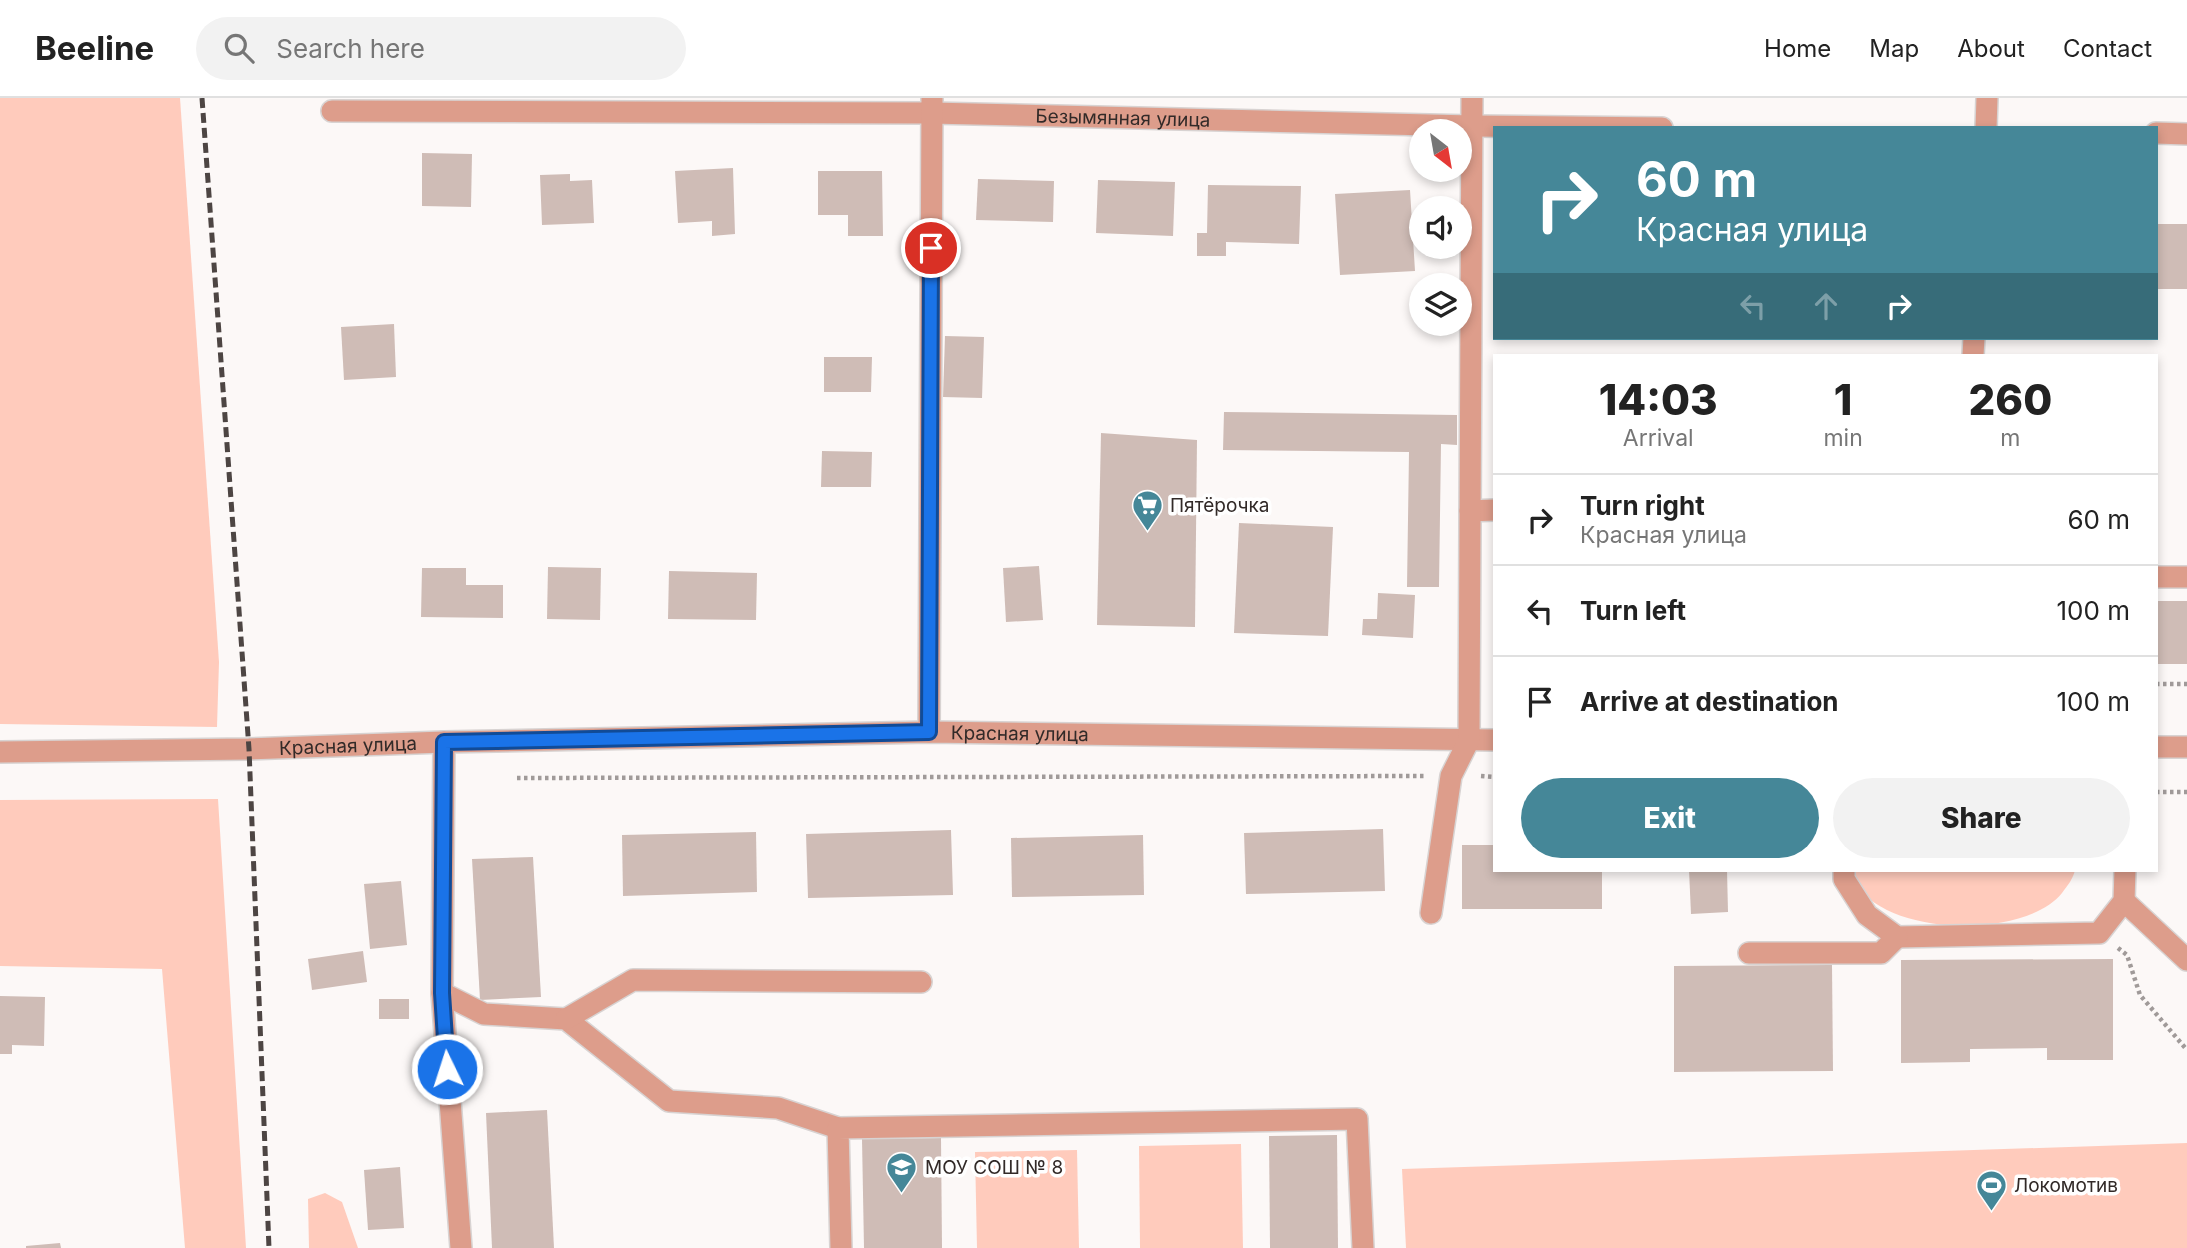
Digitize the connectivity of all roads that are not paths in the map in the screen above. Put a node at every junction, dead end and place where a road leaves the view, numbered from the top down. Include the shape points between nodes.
1 (1472, 98) edge
2 (1987, 98) edge
3 (931, 106) edge
4 (332, 111) dead end
5 (1472, 119) edge
6 (1409, 124) edge
7 (1472, 126) edge
8 (1493, 126) edge
9 (1986, 126) edge
10 (2158, 133) edge
11 (2187, 134) edge
12 (1472, 182) edge
13 (1470, 510) junction
14 (1493, 510) edge
15 (2187, 577) edge
16 (2158, 578) edge
17 (929, 732) junction
18 (1469, 740) junction
19 (1493, 740) edge
20 (444, 742) junction
21 (2158, 747) edge
22 (2187, 747) edge
23 (0, 752) edge
24 (1844, 872) edge
25 (2125, 872) edge
26 (2124, 901) junction
27 (1431, 913) dead end
28 (1897, 937) junction
29 (1749, 953) dead end
30 (2187, 960) edge
31 (921, 982) dead end
32 (442, 993) junction
33 (566, 1019) junction
34 (838, 1128) junction
35 (461, 1248) edge
36 (841, 1248) edge
37 (1363, 1248) edge

1 - 5 street
2 - 9 street
3 - 4 street, Безымянная улица
3 - 6 street, Безымянная улица
3 - 17 street
7 - 8 street, Безымянная улица
10 - 11 street
12 - 13 street
13 - 14 street
13 - 18 street
15 - 16 street
17 - 18 street, Красная улица
17 - 20 street, Красная улица
18 - 19 street, Красная улица
18 - 27 street via 1451,776
20 - 23 street, Красная улица
20 - 32 street
21 - 22 street
24 - 28 street via 1867,915
25 - 26 street
26 - 28 street via 2099,933
26 - 30 street
28 - 29 street via 1881,953
31 - 33 street via 633,980
32 - 33 street via 484,1014
32 - 35 street
33 - 34 street via 669,1101 778,1108
34 - 36 street
34 - 37 street via 1357,1119

